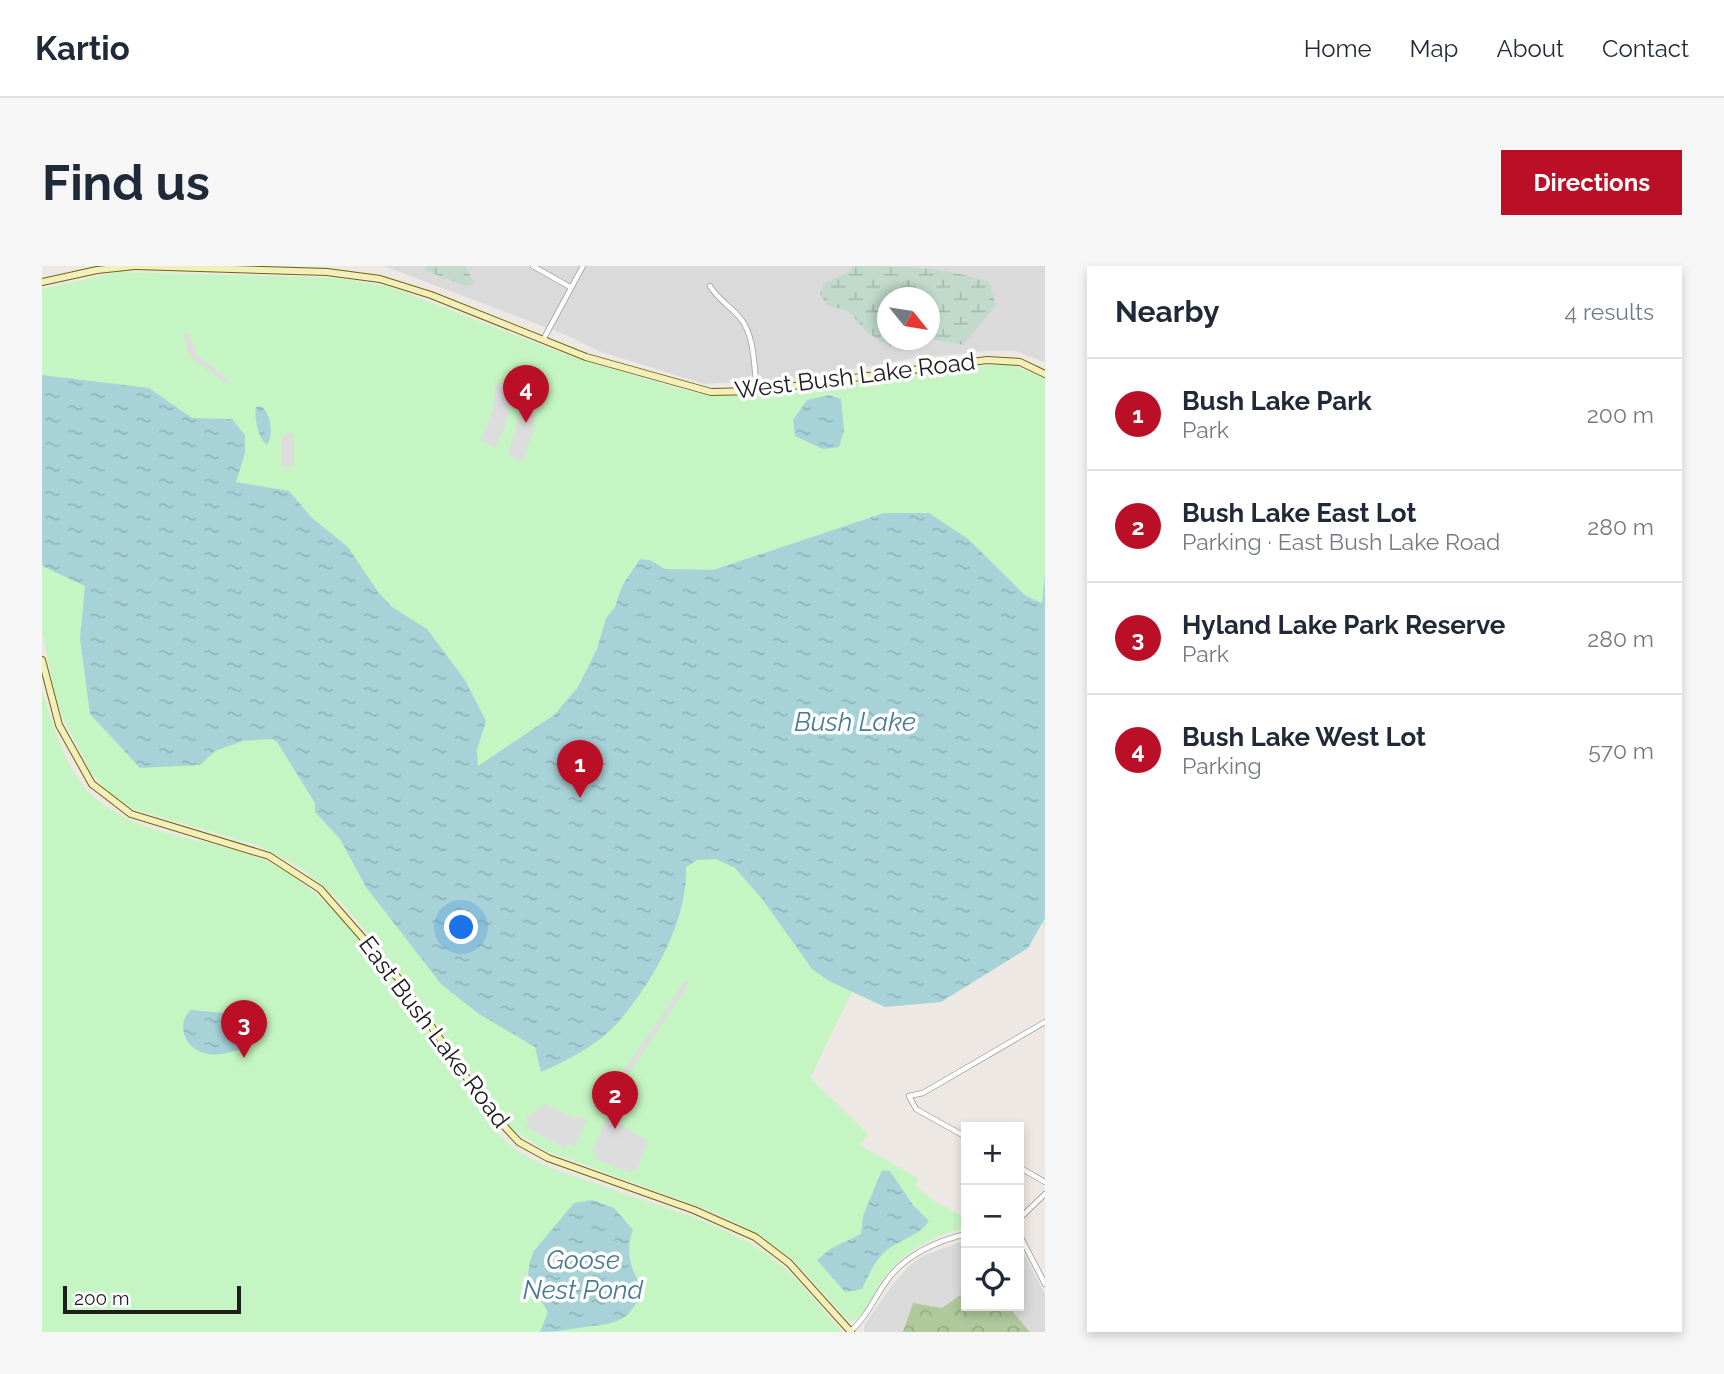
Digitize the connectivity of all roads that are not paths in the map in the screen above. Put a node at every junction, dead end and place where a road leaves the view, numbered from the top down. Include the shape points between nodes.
1 (135, 266) edge
2 (533, 266) edge
3 (583, 266) edge
4 (42, 282) edge
5 (710, 286) dead end
6 (570, 288) junction
7 (543, 340) junction
8 (1045, 374) edge
9 (757, 391) junction
10 (42, 660) edge
11 (43, 673) edge
12 (1045, 1023) edge
13 (961, 1134) edge
14 (1024, 1170) edge
15 (1045, 1182) edge
16 (1045, 1194) edge
17 (1024, 1214) edge
18 (961, 1236) edge
19 (1024, 1244) edge
20 (1045, 1284) edge
21 (851, 1332) edge

1 - 4 street, West Bush Lake Road
1 - 7 street, West Bush Lake Road via 367,276 406,285
2 - 6 street
3 - 6 street
5 - 9 street via 747,329
6 - 7 street
7 - 9 street, West Bush Lake Road via 692,389
8 - 9 street, West Bush Lake Road via 1020,362 987,360
10 - 11 street, East Bush Lake Road
11 - 21 street, East Bush Lake Road via 68,745 82,771 104,796 131,814 269,856 320,889 398,978 489,1110 519,1142 548,1158 755,1237 789,1263
12 - 13 street via 923,1093 909,1096 916,1108
14 - 15 street
16 - 17 street
18 - 21 street via 907,1260
19 - 20 street

